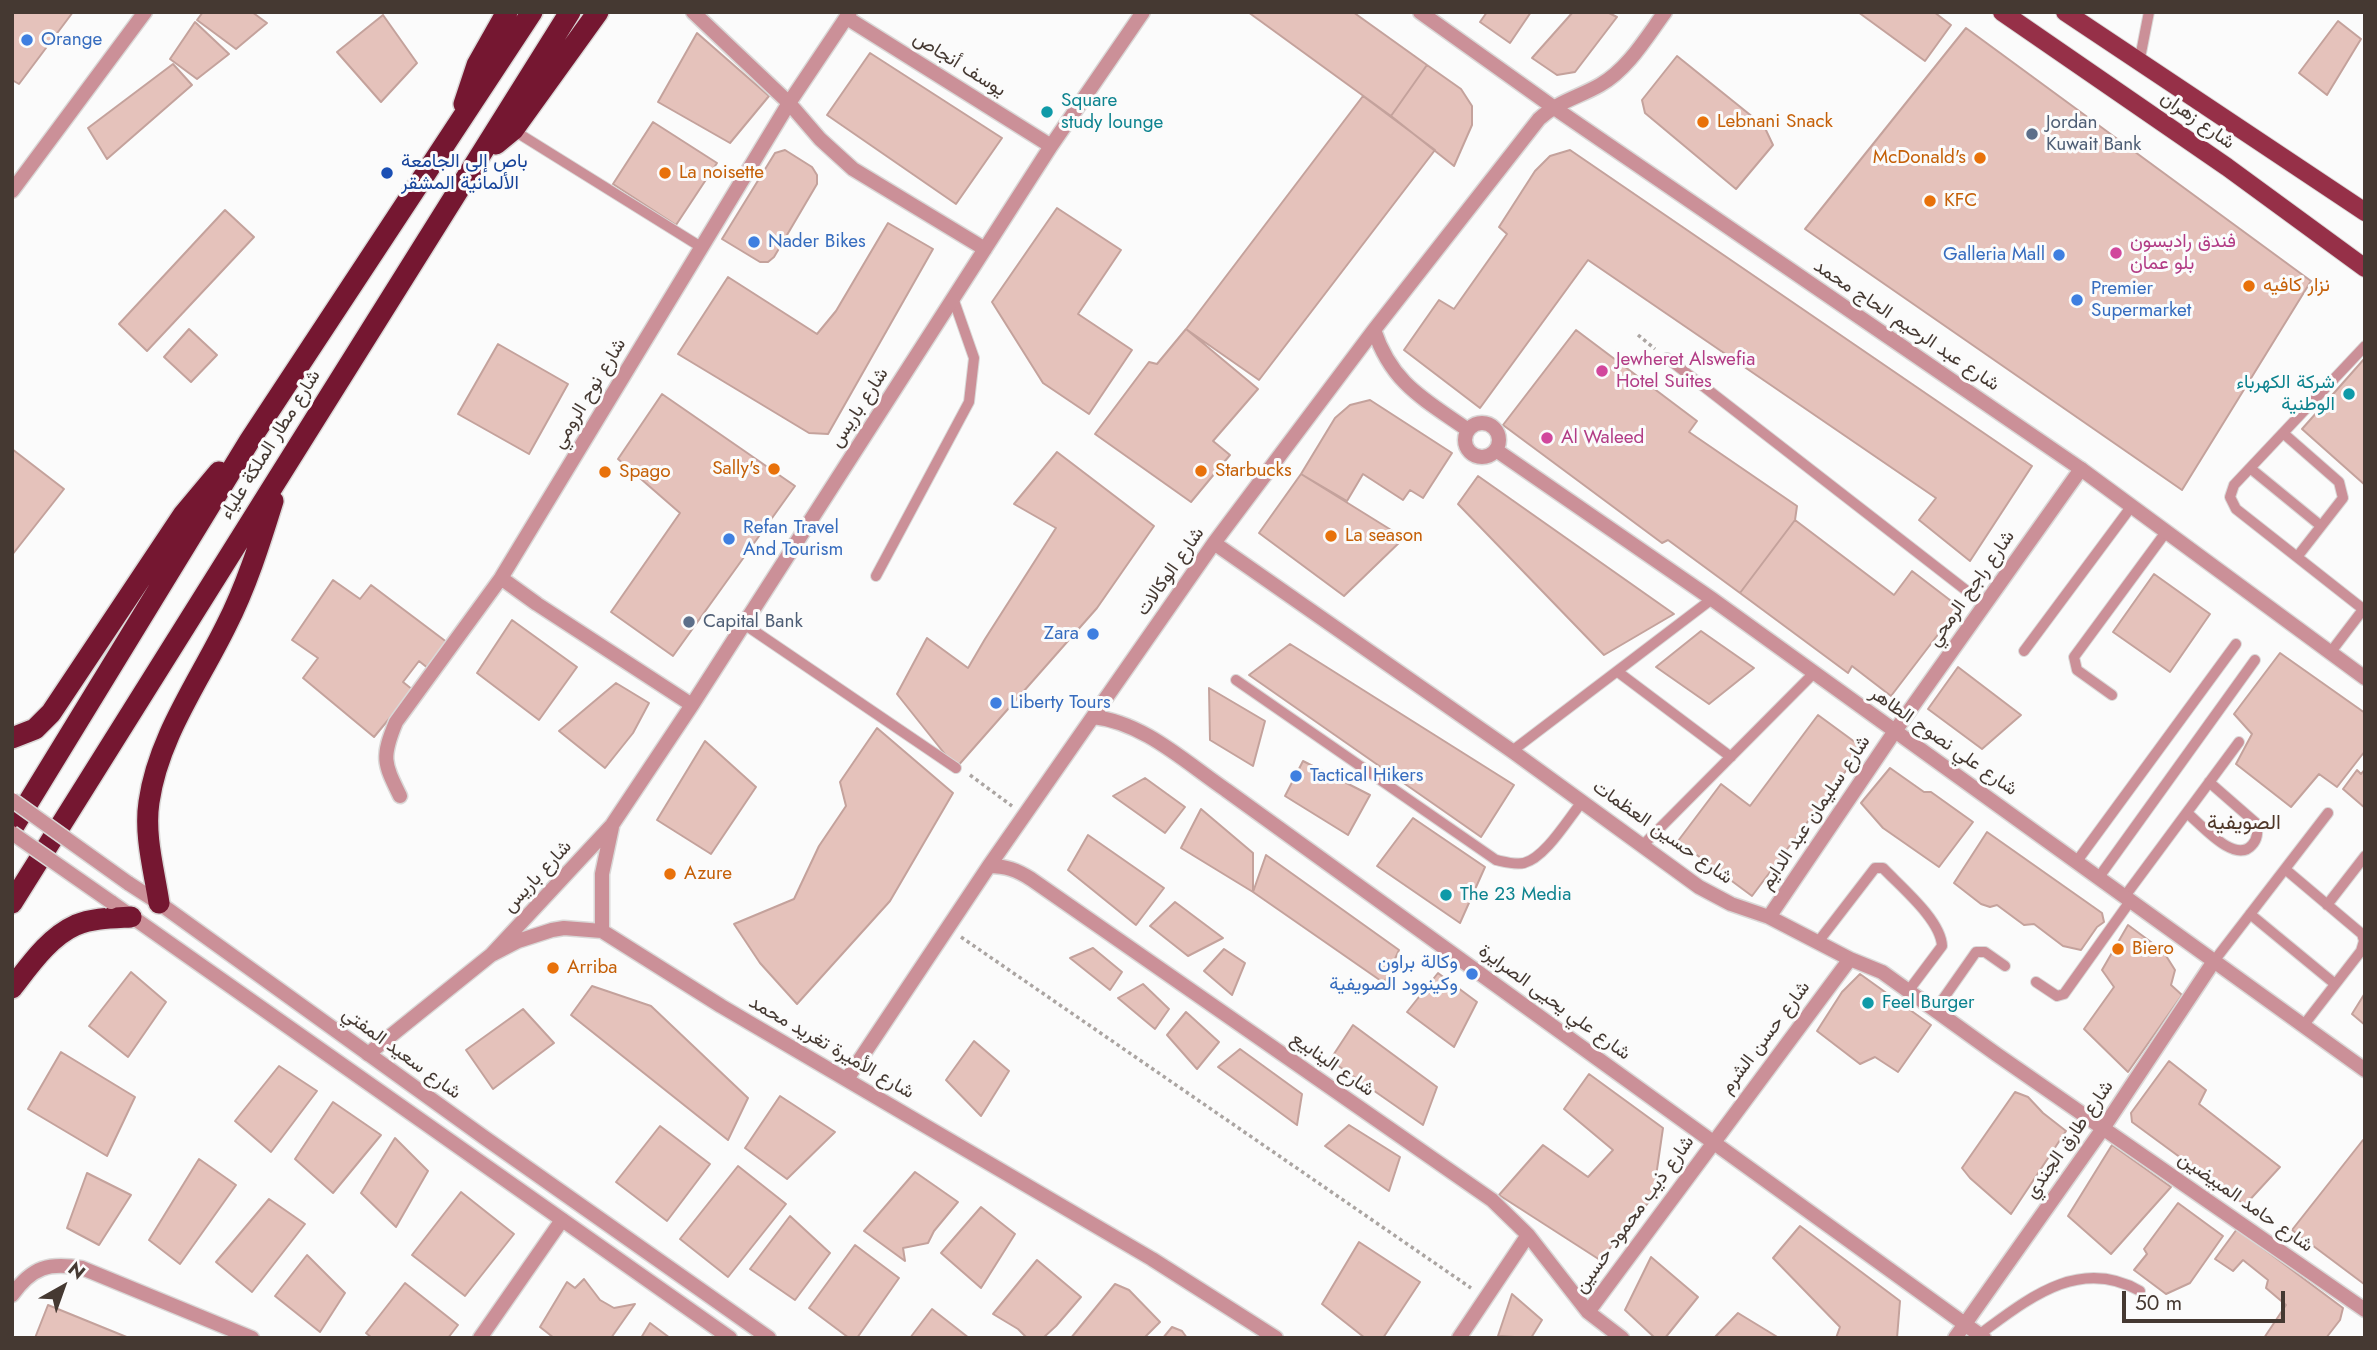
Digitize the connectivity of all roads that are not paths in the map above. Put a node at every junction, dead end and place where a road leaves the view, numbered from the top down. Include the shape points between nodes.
1 (145, 12) edge
2 (507, 12) edge
3 (532, 12) edge
4 (570, 12) edge
5 (598, 12) edge
6 (693, 12) edge
7 (1143, 12) edge
8 (1420, 12) edge
9 (1665, 12) edge
10 (2002, 12) edge
11 (2065, 12) edge
12 (2148, 12) edge
13 (848, 15) edge
14 (2139, 64) junction
15 (789, 103) junction
16 (1553, 107) junction
17 (458, 126) junction
18 (513, 130) junction
19 (1051, 146) junction
20 (476, 162) junction
21 (12, 191) edge
22 (2365, 212) edge
23 (701, 247) junction
24 (985, 248) junction
25 (2365, 268) edge
26 (953, 298) junction
27 (1374, 330) junction
28 (2365, 346) edge
29 (1667, 358) road end
30 (1468, 429) junction
31 (2283, 433) junction
32 (250, 440) junction
33 (1496, 450) junction
34 (2250, 468) junction
35 (2081, 469) junction
36 (282, 471) junction
37 (2131, 506) junction
38 (2321, 526) junction
39 (2166, 531) junction
40 (1214, 543) junction
41 (2297, 557) junction
42 (876, 576) dead end
43 (501, 578) junction
44 (1712, 599) junction
45 (1985, 605) junction
46 (2364, 608) edge
47 (744, 624) junction
48 (2235, 644) dead end
49 (2024, 651) dead end
50 (2330, 653) junction
51 (2255, 660) dead end
52 (1618, 672) junction
53 (1814, 673) junction
54 (2365, 678) edge
55 (1236, 680) dead end
56 (2112, 695) dead end
57 (692, 705) junction
58 (1093, 717) junction
59 (1895, 732) junction
60 (12, 738) edge
61 (2239, 742) dead end
62 (1511, 751) junction
63 (1731, 757) junction
64 (959, 769) road end
65 (2209, 782) junction
66 (401, 796) dead end
67 (12, 800) edge
68 (1582, 802) junction
69 (2187, 813) junction
70 (2328, 813) dead end
71 (612, 825) junction
72 (12, 831) edge
73 (1642, 846) junction
74 (2365, 856) edge
75 (2077, 861) junction
76 (989, 866) junction
77 (2285, 869) junction
78 (2099, 877) junction
79 (2128, 898) junction
80 (12, 903) edge
81 (159, 903) junction
82 (2328, 905) junction
83 (2250, 914) junction
84 (131, 917) junction
85 (1769, 917) junction
86 (601, 931) junction
87 (1818, 942) junction
88 (491, 955) junction
89 (1850, 959) junction
90 (2214, 961) junction
91 (2005, 966) dead end
92 (2036, 982) dead end
93 (2335, 984) junction
94 (12, 988) edge
95 (1909, 990) junction
96 (1936, 1009) junction
97 (2304, 1026) junction
98 (368, 1054) junction
99 (2365, 1070) edge
100 (847, 1079) junction
101 (2104, 1127) junction
102 (1713, 1141) junction
103 (562, 1220) junction
104 (1528, 1235) junction
105 (2140, 1291) dead end
106 (12, 1295) edge
107 (2365, 1310) edge
108 (1588, 1312) junction
109 (1965, 1324) junction
110 (1982, 1336) edge
111 (252, 1338) edge
112 (480, 1338) edge
113 (730, 1338) edge
114 (769, 1338) edge
115 (1276, 1338) edge
116 (1459, 1338) edge
117 (1622, 1338) edge
118 (1955, 1338) edge

1 - 21 street
2 - 17 highway via 477,65
3 - 17 highway, شارع مطار الملكة علياء
4 - 20 highway, شارع مطار الملكة علياء
5 - 18 highway
6 - 15 street
7 - 19 street, شارع باريس
8 - 16 street, شارع عبد الرحيم الحاج محمد
9 - 16 street via 1616,74
10 - 25 main road, شارع زهران
11 - 14 main road, شارع زهران
12 - 14 lane
13 - 15 street, شارع نوح الرومي
13 - 19 street, يوسف أنجاص
14 - 22 main road, شارع زهران
15 - 23 street, شارع نوح الرومي
15 - 24 street via 853,169
16 - 27 street, شارع الوكالات via 1529,131
16 - 35 street, شارع عبد الرحيم الحاج محمد
17 - 32 highway, شارع مطار الملكة علياء
18 - 20 highway
18 - 23 lane
19 - 24 street, شارع باريس
20 - 36 highway, شارع مطار الملكة علياء
23 - 43 street, شارع نوح الرومي
24 - 26 street, شارع باريس
26 - 42 lane via 974,358 969,402
26 - 47 street, شارع باريس
27 - 30 street via 1400,379
27 - 40 street, شارع الوكالات
28 - 31 lane
29 - 45 lane
30 - 33 street via 1479,423 1492,426 1499,437
30 - 33 street via 1465,442 1472,454 1484,457
31 - 34 lane
31 - 38 lane via 2339,482 2343,498
32 - 60 highway via 183,515 51,713 35,729
32 - 72 highway, شارع مطار الملكة علياء
33 - 44 street, شارع علي نصوح الطاهر
34 - 38 lane
34 - 41 lane via 2231,491 2232,504
35 - 37 street, شارع عبد الرحيم الحاج محمد
35 - 45 street, شارع راجح الرمحي
36 - 80 highway, شارع مطار الملكة علياء
36 - 81 highway via 226,626 174,726 152,782 148,834
37 - 39 street, شارع عبد الرحيم الحاج محمد
37 - 49 lane
38 - 41 lane
39 - 50 street, شارع عبد الرحيم الحاج محمد
39 - 56 lane via 2074,657 2077,670
40 - 58 street, شارع الوكالات
40 - 62 street, شارع حسين العظمات
41 - 46 lane
43 - 57 street
43 - 66 street, شارع نوح الرومي via 396,722 386,747 386,766
44 - 52 lane
44 - 53 street, شارع علي نصوح الطاهر
45 - 59 street, شارع راجح الرمحي
46 - 50 lane
47 - 57 street, شارع باريس
47 - 64 lane
48 - 75 lane
50 - 54 street, شارع عبد الرحيم الحاج محمد
51 - 78 lane
52 - 62 lane
52 - 63 lane
53 - 59 street, شارع علي نصوح الطاهر
53 - 63 lane
55 - 68 lane via 1496,860 1512,864 1538,857
57 - 71 street, شارع باريس
58 - 76 street, شارع الوكالات
58 - 102 street, شارع علي يحيى الصرايرة via 1138,730
59 - 75 street, شارع علي نصوح الطاهر
59 - 85 street, شارع سليمان عبد الدايم
61 - 65 lane
62 - 68 street, شارع حسين العظمات
63 - 73 lane
65 - 69 lane
65 - 69 lane via 2256,823 2252,845 2246,850 2230,850
67 - 81 street, شارع سعيد المفتي, bridge
68 - 73 street, شارع حسين العظمات
69 - 79 lane
70 - 77 lane
71 - 86 street, شارع باريس via 602,874
71 - 88 street, شارع باريس
72 - 84 street, bridge
73 - 85 street, شارع حسين العظمات via 1699,887
74 - 82 lane
75 - 78 street, شارع علي نصوح الطاهر
76 - 100 street, شارع الوكالات
76 - 104 street, شارع الينابيع via 1016,870 1031,878 1492,1200
77 - 82 lane
77 - 83 lane
78 - 79 street, شارع علي نصوح الطاهر
79 - 90 street, شارع علي نصوح الطاهر
79 - 92 lane via 2064,995 2057,996
81 - 98 street, شارع سعيد المفتي
82 - 93 lane via 2362,934 2364,941
83 - 90 lane
83 - 93 lane
84 - 94 highway via 97,919 64,932
84 - 103 street
85 - 87 street, شارع حسين العظمات
86 - 88 street, شارع الأميرة تغريد محمد via 552,930
86 - 100 street, شارع الأميرة تغريد محمد
87 - 89 street, شارع حسين العظمات
87 - 95 lane via 1875,868 1883,868 1936,925 1942,939 1942,946
88 - 98 street, شارع الأميرة تغريد محمد
89 - 95 street, شارع حسين العظمات
89 - 102 street, شارع حسن الشرم
90 - 97 street, شارع علي نصوح الطاهر
90 - 101 street, شارع طارق الجندي
91 - 96 lane via 1986,952 1976,953
93 - 97 lane
95 - 96 street, شارع حسين العظمات
96 - 101 street, شارع حسين العظمات
97 - 99 street, شارع علي نصوح الطاهر
98 - 114 street, شارع سعيد المفتي
100 - 115 street, شارع الأميرة تغريد محمد
101 - 107 street, شارع حامد المبيضين
101 - 109 street, شارع طارق الجندي
102 - 108 street, شارع ذيب محمود حسين
102 - 109 street, شارع علي يحيى الصرايرة
103 - 112 street
103 - 113 street
104 - 108 street, شارع الينابيع
104 - 116 street
105 - 110 lane via 2110,1278 2080,1277 2025,1301
106 - 111 street via 37,1270 66,1265
108 - 117 street, شارع الينابيع
109 - 110 street, شارع علي يحيى الصرايرة
109 - 118 street, شارع طارق الجندي

